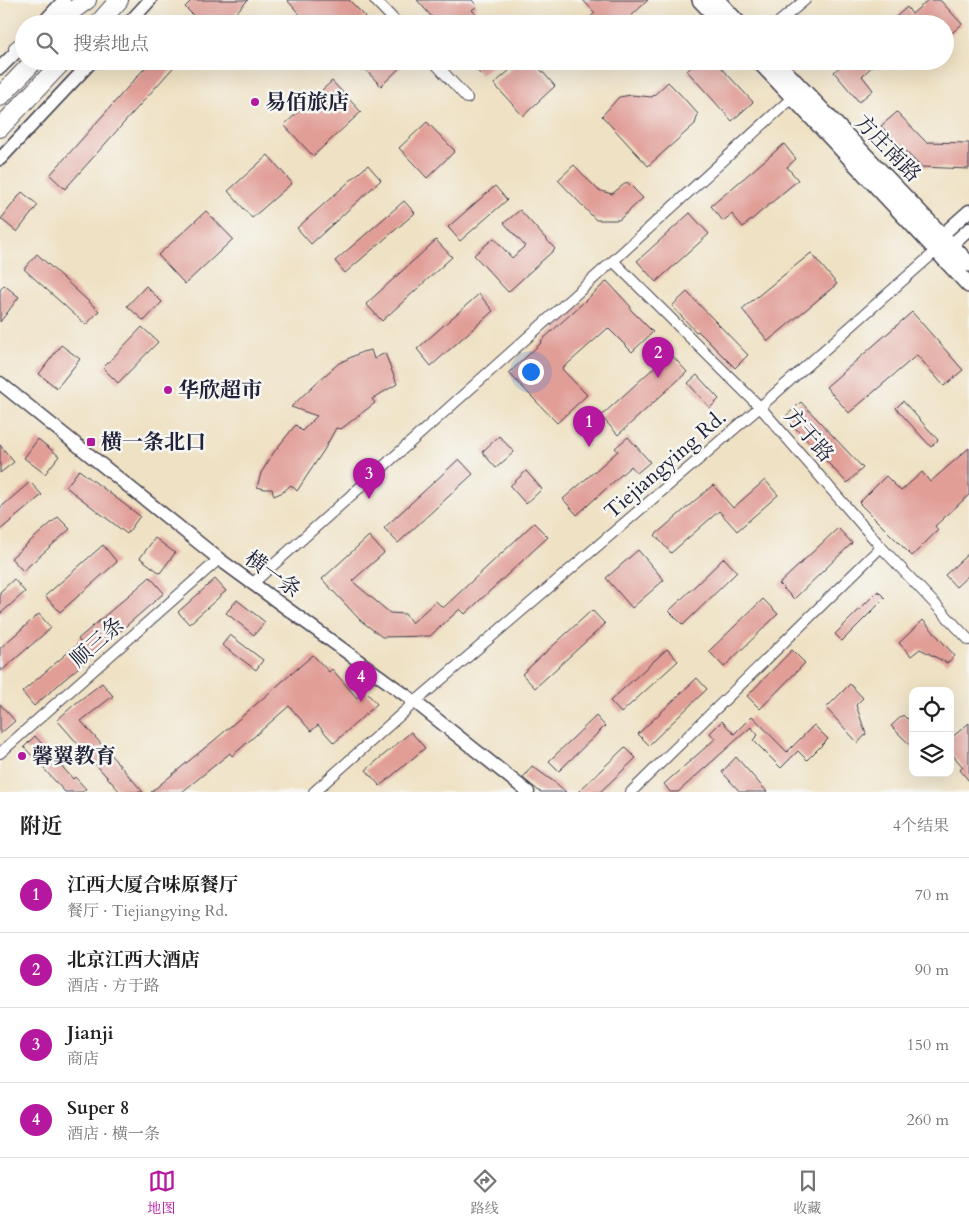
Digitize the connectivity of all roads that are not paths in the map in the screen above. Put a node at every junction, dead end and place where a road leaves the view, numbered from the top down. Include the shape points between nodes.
1 (64, 0) edge
2 (89, 0) edge
3 (119, 0) edge
4 (150, 0) edge
5 (375, 0) edge
6 (700, 0) edge
7 (717, 0) edge
8 (805, 0) edge
9 (50, 15) edge
10 (67, 15) edge
11 (76, 15) edge
12 (106, 15) edge
13 (136, 15) edge
14 (389, 15) edge
15 (714, 15) edge
16 (731, 15) edge
17 (787, 15) edge
18 (15, 53) edge
19 (0, 68) edge
20 (26, 70) edge
21 (55, 70) edge
22 (84, 70) edge
23 (441, 70) edge
24 (768, 70) edge
25 (784, 70) edge
26 (0, 97) edge
27 (793, 97) junction
28 (467, 98) dead end
29 (0, 128) edge
30 (0, 159) edge
31 (969, 212) edge
32 (969, 229) edge
33 (946, 240) junction
34 (936, 251) junction
35 (613, 261) junction
36 (969, 264) edge
37 (969, 286) edge
38 (0, 383) edge
39 (760, 407) junction
40 (882, 547) junction
41 (219, 559) junction
42 (252, 584) junction
43 (969, 640) edge
44 (415, 702) junction
45 (0, 753) edge
46 (314, 792) edge
47 (528, 792) edge
48 (631, 792) edge

1 - 9 street
2 - 10 highway
2 - 11 highway
3 - 12 highway
4 - 13 street
5 - 14 street
6 - 15 main road
7 - 16 main road
8 - 17 street
18 - 19 street
20 - 26 highway
21 - 29 highway
22 - 30 street
23 - 28 street
24 - 27 main road, 方庄南路
25 - 33 main road, 方庄南路
27 - 34 main road, 方庄南路
27 - 35 street
31 - 33 street
32 - 33 street
33 - 34 street
33 - 36 main road, 方庄南路
34 - 37 main road, 方庄南路
34 - 39 street, Tiejiangying Rd.
35 - 39 street, 方于路
35 - 42 street
38 - 41 street, 横一条
39 - 40 street, 方于路
39 - 44 street, Tiejiangying Rd.
40 - 43 street, 方于路
40 - 48 street
41 - 42 street, 横一条
41 - 45 street, 顺三条
42 - 44 street, 横一条
44 - 46 street, Tiejiangying Rd.
44 - 47 street, 横一条

